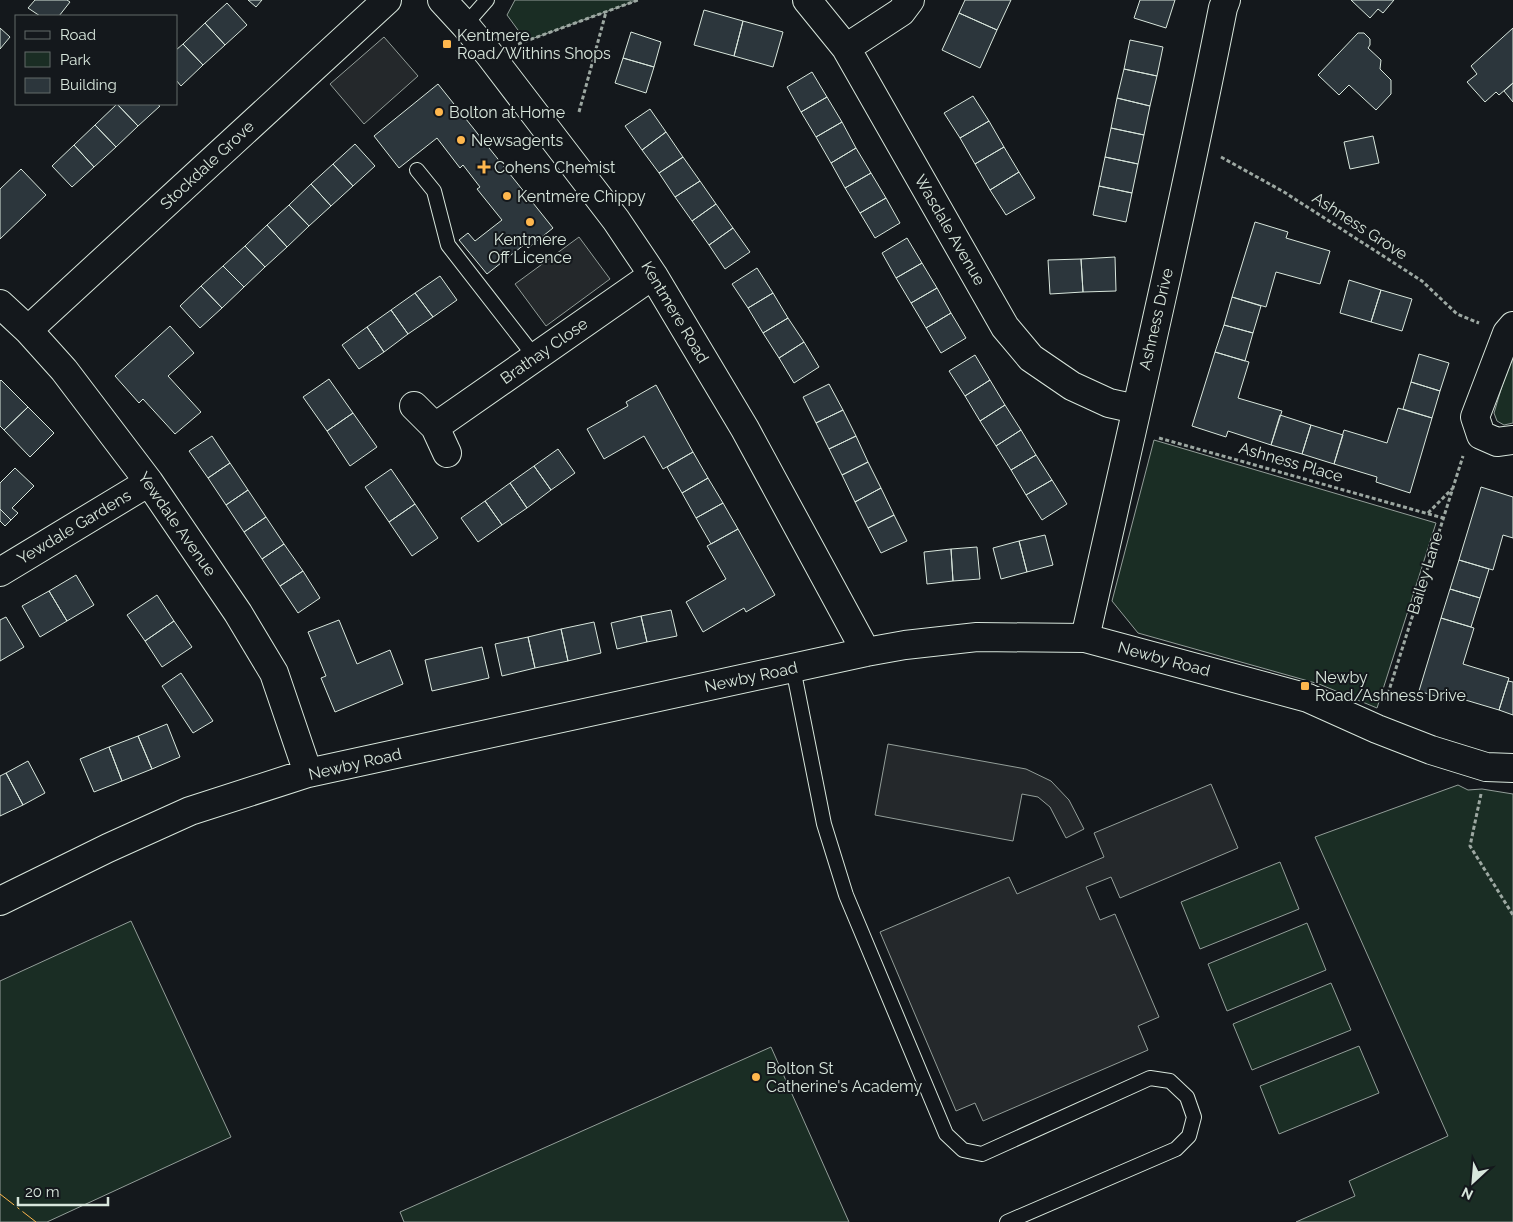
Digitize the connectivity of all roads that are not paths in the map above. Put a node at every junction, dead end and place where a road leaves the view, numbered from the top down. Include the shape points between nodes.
1 (387, 0) edge
2 (442, 0) edge
3 (487, 0) edge
4 (807, 0) edge
5 (910, 0) edge
6 (1226, 0) edge
7 (465, 25) junction
8 (846, 48) junction
9 (417, 170) dead end
10 (654, 275) junction
11 (0, 304) edge
12 (28, 330) junction
13 (1510, 330) edge
14 (535, 358) junction
15 (414, 406) dead end
16 (1134, 420) junction
17 (435, 427) junction
18 (1513, 440) edge
19 (447, 453) dead end
20 (149, 482) junction
21 (0, 572) edge
22 (1085, 638) junction
23 (866, 652) junction
24 (793, 668) junction
25 (1513, 768) edge
26 (308, 773) junction
27 (0, 901) edge
28 (1007, 1222) edge

1 - 12 street, Stockdale Grove
2 - 7 street, Kentmere Road
3 - 7 lane
4 - 8 street, Wasdale Avenue
5 - 8 street via 900,12
6 - 16 street, Ashness Drive
7 - 10 street, Kentmere Road via 616,220
8 - 16 street, Wasdale Avenue via 1005,327 1031,358 1072,386 1109,403
9 - 14 lane via 434,191 448,245
10 - 14 street, Brathay Close
10 - 23 street, Kentmere Road via 745,429
11 - 12 street, Yewdale Avenue
12 - 20 street, Yewdale Avenue via 64,370
13 - 18 street via 1475,417 1481,435 1497,442
14 - 17 street, Brathay Close
15 - 17 street
16 - 22 street, Ashness Drive
17 - 19 street
20 - 21 street, Yewdale Gardens
20 - 26 street, Yewdale Avenue via 238,613 274,673
22 - 23 street, Newby Road via 977,636
22 - 25 street, Newby Road via 1308,698 1432,750 1486,767
23 - 24 street, Newby Road
24 - 26 street, Newby Road
24 - 28 lane via 824,824 846,895 946,1134 963,1150 982,1154 1150,1078 1170,1081 1187,1097 1194,1116 1189,1136 1176,1149
26 - 27 street, Newby Road via 190,811

